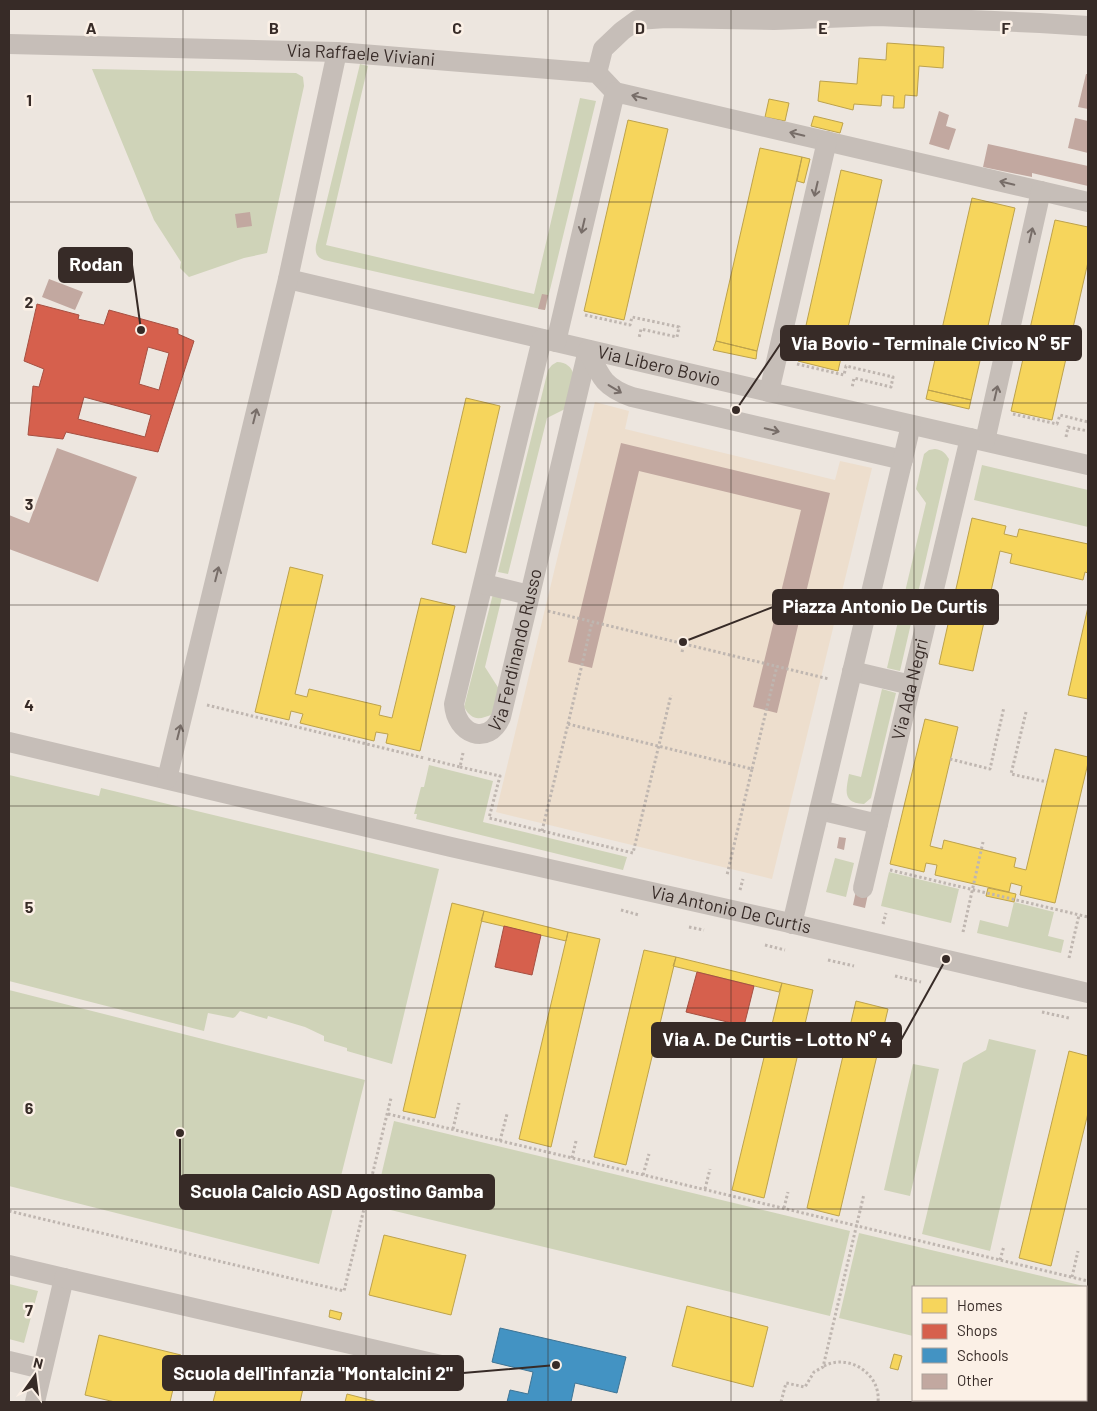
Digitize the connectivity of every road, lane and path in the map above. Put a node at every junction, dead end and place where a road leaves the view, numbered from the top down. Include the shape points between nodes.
1 (1088, 26) edge
2 (9, 44) edge
3 (337, 52) junction
4 (597, 74) junction
5 (615, 92) junction
6 (827, 141) junction
7 (1041, 191) junction
8 (1088, 202) edge
9 (288, 279) junction
10 (577, 313) dead end
11 (639, 338) dead end
12 (549, 340) junction
13 (588, 350) junction
14 (791, 363) dead end
15 (852, 388) dead end
16 (769, 392) junction
17 (1004, 412) dead end
18 (1088, 422) edge
19 (911, 425) junction
20 (1088, 431) edge
21 (1066, 437) dead end
22 (977, 439) junction
23 (903, 460) junction
24 (1088, 466) edge
25 (484, 584) junction
26 (528, 601) junction
27 (592, 622) junction
28 (684, 644) junction
29 (682, 652) dead end
30 (777, 666) junction
31 (851, 677) junction
32 (911, 685) junction
33 (671, 695) dead end
34 (201, 704) dead end
35 (1004, 707) dead end
36 (1026, 712) dead end
37 (568, 724) junction
38 (468, 731) junction
39 (9, 742) edge
40 (658, 746) junction
41 (430, 750) dead end
42 (428, 759) junction
43 (950, 760) dead end
44 (460, 767) junction
45 (752, 769) junction
46 (167, 780) junction
47 (1047, 782) dead end
48 (819, 810) junction
49 (878, 824) junction
50 (542, 831) junction
51 (983, 842) dead end
52 (882, 868) dead end
53 (726, 875) dead end
54 (863, 888) dead end
55 (972, 889) junction
56 (621, 910) dead end
57 (639, 915) dead end
58 (1079, 915) junction
59 (1088, 917) edge
60 (792, 924) junction
61 (689, 927) dead end
62 (704, 930) dead end
63 (962, 932) dead end
64 (765, 945) dead end
65 (785, 950) dead end
66 (1069, 958) dead end
67 (828, 960) dead end
68 (854, 966) dead end
69 (895, 976) dead end
70 (921, 982) dead end
71 (1088, 994) edge
72 (1042, 1012) dead end
73 (1068, 1018) dead end
74 (391, 1098) dead end
75 (459, 1103) dead end
76 (388, 1114) junction
77 (507, 1114) dead end
78 (453, 1129) junction
79 (500, 1141) junction
80 (576, 1141) dead end
81 (649, 1154) dead end
82 (572, 1158) junction
83 (710, 1168) dead end
84 (643, 1175) junction
85 (705, 1190) junction
86 (788, 1192) dead end
87 (864, 1194) dead end
88 (784, 1208) junction
89 (9, 1211) edge
90 (856, 1226) junction
91 (1004, 1246) dead end
92 (1078, 1251) dead end
93 (1000, 1260) junction
94 (9, 1265) edge
95 (1072, 1277) junction
96 (64, 1278) junction
97 (1088, 1281) edge
98 (9, 1361) edge
99 (823, 1367) junction
100 (454, 1368) dead end
101 (42, 1369) junction
102 (35, 1402) edge
103 (781, 1402) edge
104 (878, 1402) edge

1 - 4 street via 878,16 637,20 603,49
2 - 3 street, Via Raffaele Viviani
3 - 4 street, Via Raffaele Viviani
3 - 9 street
4 - 5 street
6 -> 5 street
5 -> 12 street, Via Ferdinando Russo
7 -> 6 street
6 -> 16 street
7 - 8 street
22 -> 7 street, Via Ada Negri
9 - 12 street, Via Libero Bovio
46 -> 9 street
10 - 11 path via 630,325 632,317 679,327 677,337 641,329
12 - 13 street, Via Libero Bovio
12 - 25 street, Via Ferdinando Russo
13 - 16 street, Via Libero Bovio
13 -> 23 street via 607,384 620,393
13 - 26 street, Via Ferdinando Russo
14 - 15 path via 844,375 846,366 893,377 891,387 854,378
16 - 19 street, Via Libero Bovio
17 - 18 path via 1057,424 1060,415
19 - 22 street, Via Libero Bovio
19 - 23 street
20 - 21 path via 1068,427
22 - 24 street, Via Libero Bovio
22 - 32 street, Via Ada Negri
23 - 31 street
25 - 26 street
25 - 38 street, Via Ferdinando Russo via 454,704 457,720
26 - 27 path
26 - 38 street, Via Ferdinando Russo via 498,724 486,733
27 - 28 path
27 - 37 path
28 - 29 path
28 - 30 path
30 - 31 path
30 - 45 path
31 - 32 street
31 - 48 street
32 - 49 street, Via Ada Negri
33 - 40 path
34 - 42 path
35 - 43 path via 990,769
36 - 47 path via 1011,774
37 - 40 path
37 - 50 path
38 - 44 path
39 - 46 street, Via Antonio De Curtis
40 - 45 path
40 - 50 path via 633,853
41 - 42 path
42 - 44 path
44 - 50 path via 500,776 490,818
45 - 53 path
46 - 60 street, Via Antonio De Curtis
48 - 49 street
48 - 60 street
49 - 54 street, Via Ada Negri
51 - 55 path
52 - 55 path
55 - 58 path
55 - 63 path
56 - 57 path
58 - 59 path
58 - 66 path
60 - 71 street, Via Antonio De Curtis
61 - 62 path
64 - 65 path
67 - 68 path
69 - 70 path
72 - 73 path
74 - 76 path
75 - 78 path
76 - 78 path
76 - 89 path via 344,1291
77 - 79 path
78 - 79 path
79 - 82 path
80 - 82 path
81 - 84 path
82 - 84 path
83 - 85 path
84 - 85 path
85 - 88 path
86 - 88 path
87 - 90 path
88 - 90 path
90 - 93 path
90 - 99 path
91 - 93 path
92 - 95 path
93 - 95 path
94 - 96 street
95 - 97 path
96 - 100 street
96 - 101 street
98 - 101 street
99 - 103 path via 814,1372 805,1387 786,1383
99 - 104 path via 839,1362 858,1366 867,1372 877,1387
101 - 102 street

